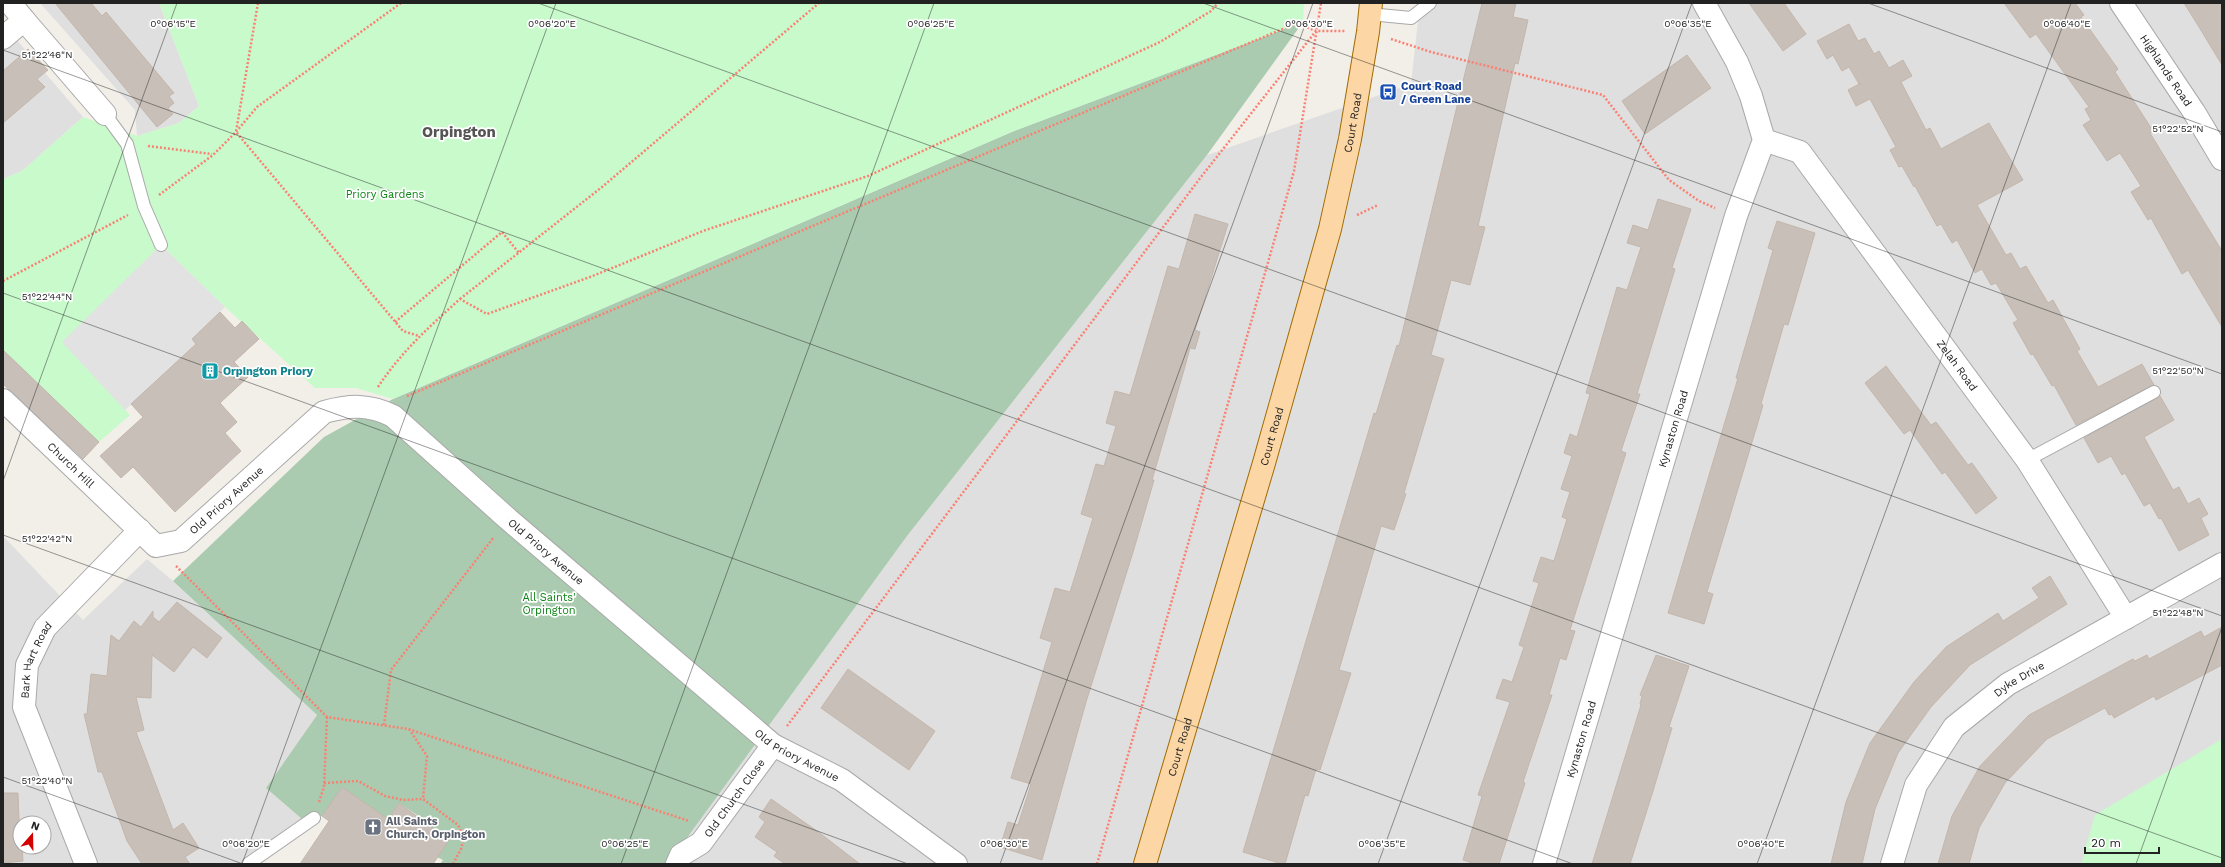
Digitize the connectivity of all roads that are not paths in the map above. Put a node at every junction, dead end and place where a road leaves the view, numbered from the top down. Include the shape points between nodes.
1 (10, 3) edge
2 (1430, 3) edge
3 (1704, 3) edge
4 (2121, 3) edge
5 (1369, 16) edge
6 (24, 20) junction
7 (3, 38) edge
8 (105, 114) joint
9 (1764, 140) junction
10 (2222, 160) edge
11 (161, 245) dead end
12 (2154, 392) dead end
13 (3, 400) edge
14 (2028, 460) junction
15 (140, 530) junction
16 (2222, 564) edge
17 (2126, 618) junction
18 (773, 745) junction
19 (314, 818) road end
20 (86, 864) edge
21 (248, 864) edge
22 (677, 864) edge
23 (956, 864) edge
24 (1145, 864) edge
25 (1544, 864) edge
26 (1892, 864) edge

1 - 6 street
2 - 5 lane via 1411,18
3 - 9 street via 1737,62 1751,96
4 - 10 street, Highlands Road via 2194,112
5 - 24 main road, Court Road via 1350,139 1330,229 1264,463
6 - 7 street
6 - 8 street
8 - 11 lane via 127,144 144,206
9 - 14 street, Zelah Road via 1800,152
9 - 25 street, Kynaston Road via 1736,216
12 - 14 lane
13 - 15 street, Church Hill
14 - 17 street, Zelah Road
15 - 18 street, Old Priory Avenue via 156,546 181,541 324,412 344,406 371,408 393,416 508,519
15 - 20 street, Bark Hart Road via 45,628 27,665 24,707
16 - 17 street, Dyke Drive
17 - 26 street, Dyke Drive via 2008,684 1954,727 1916,785
18 - 22 street, Old Church Close via 701,843 681,855
18 - 23 street, Old Priory Avenue via 842,780
19 - 21 lane

